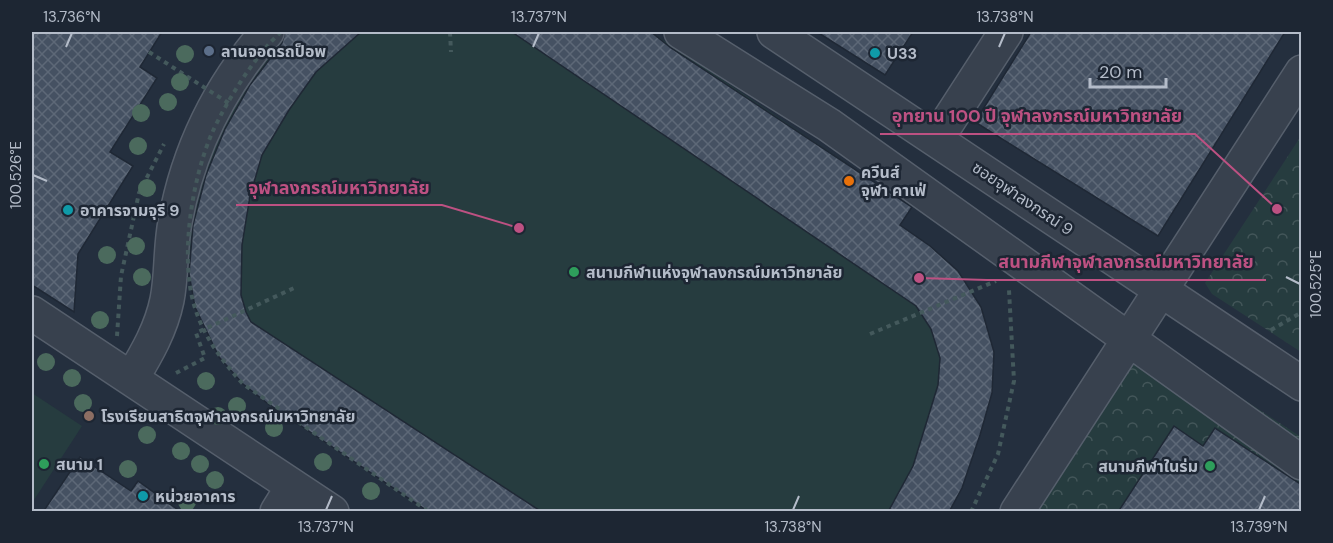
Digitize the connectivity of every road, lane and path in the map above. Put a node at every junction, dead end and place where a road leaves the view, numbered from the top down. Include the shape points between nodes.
1 (267, 32) edge
2 (281, 32) edge
3 (450, 32) edge
4 (681, 32) edge
5 (774, 32) edge
6 (1006, 32) edge
7 (451, 51) dead end
8 (149, 52) dead end
9 (1302, 72) edge
10 (230, 104) junction
11 (169, 134) dead end
12 (936, 140) junction
13 (1005, 262) junction
14 (294, 288) dead end
15 (1160, 289) junction
16 (32, 313) edge
17 (870, 334) dead end
18 (1128, 337) junction
19 (114, 344) dead end
20 (132, 378) junction
21 (165, 378) dead end
22 (1302, 384) edge
23 (1302, 463) edge
24 (285, 499) edge
25 (332, 512) edge
26 (429, 512) edge
27 (971, 512) edge
28 (1017, 512) edge

1 - 20 street via 226,87 201,130 175,222 161,323
2 - 10 path, bridge
3 - 7 path
4 - 13 street via 829,125
5 - 12 street, ซอยจุฬาลงกรณ์ 9
6 - 12 street
8 - 10 path, bridge
9 - 15 street
10 - 26 path, bridge via 212,134 197,184 188,241 195,308 211,342 227,366 267,403
11 - 19 path via 139,193 121,276 119,326
12 - 15 street, ซอยจุฬาลงกรณ์ 9
13 - 17 path
13 - 18 street
13 - 27 path via 1014,381 998,454
14 - 21 path via 196,333 205,358
15 - 18 street
15 - 22 street, ซอยจุฬาลงกรณ์ 9
16 - 20 street
18 - 23 street
18 - 28 street
20 - 24 street
24 - 25 street

